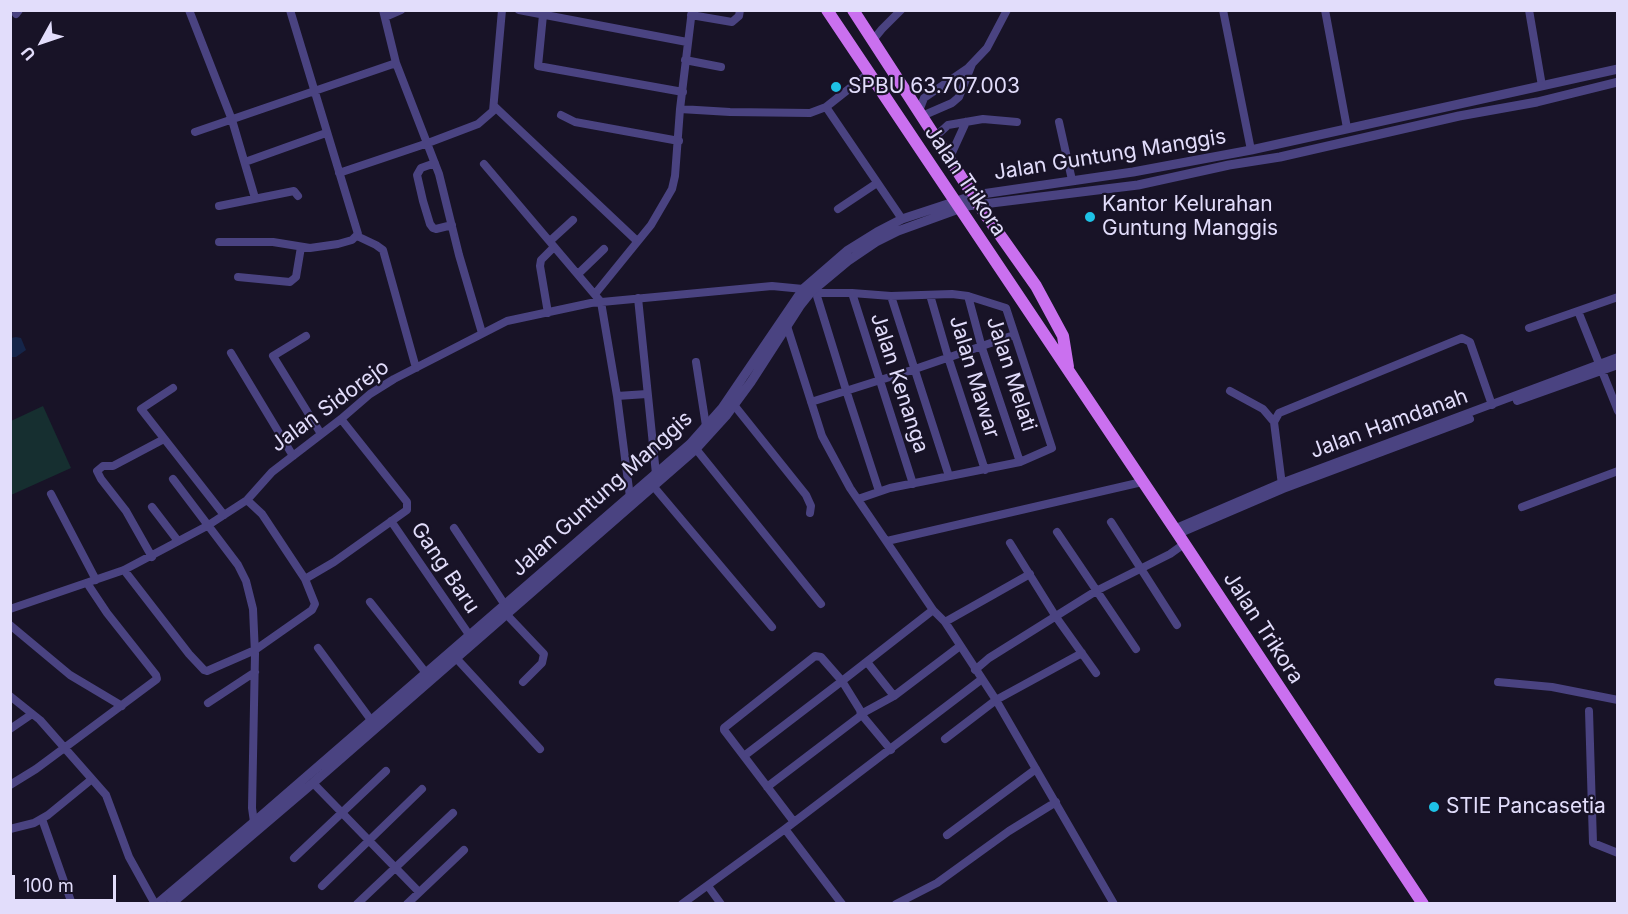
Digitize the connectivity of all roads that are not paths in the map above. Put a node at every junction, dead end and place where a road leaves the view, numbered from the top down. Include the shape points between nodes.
1 (189, 10) edge
2 (290, 10) edge
3 (401, 10) edge
4 (502, 10) edge
5 (519, 10) edge
6 (740, 10) edge
7 (827, 10) edge
8 (853, 10) edge
9 (901, 10) edge
10 (1006, 10) edge
11 (1223, 10) edge
12 (1325, 10) edge
13 (1529, 10) edge
14 (691, 13) edge
15 (384, 14) edge
16 (543, 15) junction
17 (873, 40) junction
18 (687, 42) junction
19 (685, 60) junction
20 (396, 63) junction
21 (973, 63) junction
22 (721, 67) dead end
23 (1617, 69) edge
24 (869, 73) junction
25 (1617, 82) edge
26 (1542, 86) junction
27 (316, 91) junction
28 (683, 92) junction
29 (1456, 104) junction
30 (495, 107) junction
31 (826, 107) junction
32 (680, 109) junction
33 (920, 113) junction
34 (561, 115) dead end
35 (1459, 116) junction
36 (232, 120) junction
37 (966, 122) junction
38 (1017, 122) dead end
39 (1059, 122) dead end
40 (1347, 128) junction
41 (195, 132) dead end
42 (326, 134) junction
43 (936, 136) junction
44 (679, 141) junction
45 (428, 143) junction
46 (1251, 150) junction
47 (950, 157) junction
48 (245, 162) junction
49 (435, 163) junction
50 (484, 164) dead end
51 (339, 173) junction
52 (1072, 180) junction
53 (877, 183) junction
54 (298, 196) dead end
55 (255, 198) junction
56 (977, 200) junction
57 (957, 205) junction
58 (219, 206) dead end
59 (838, 209) dead end
60 (902, 219) junction
61 (573, 220) dead end
62 (452, 225) junction
63 (357, 236) junction
64 (637, 241) junction
65 (219, 242) dead end
66 (552, 244) junction
67 (301, 247) junction
68 (604, 249) dead end
69 (578, 274) junction
70 (238, 277) dead end
71 (810, 291) junction
72 (852, 293) junction
73 (595, 294) junction
74 (930, 295) junction
75 (891, 296) junction
76 (968, 297) junction
77 (1617, 297) edge
78 (638, 298) junction
79 (601, 302) junction
80 (1578, 311) junction
81 (548, 313) junction
82 (785, 322) junction
83 (1529, 328) dead end
84 (482, 333) junction
85 (1014, 335) junction
86 (306, 336) dead end
87 (1063, 336) junction
88 (1050, 343) junction
89 (982, 348) junction
90 (231, 353) dead end
91 (948, 357) junction
92 (1617, 357) edge
93 (696, 362) dead end
94 (1617, 365) edge
95 (416, 368) junction
96 (1601, 368) junction
97 (915, 369) junction
98 (1070, 374) junction
99 (880, 380) junction
100 (172, 388) dead end
101 (846, 390) junction
102 (1230, 391) dead end
103 (647, 394) junction
104 (617, 396) junction
105 (811, 402) junction
106 (734, 405) junction
107 (1492, 405) junction
108 (1617, 411) edge
109 (341, 419) junction
110 (1274, 422) junction
111 (706, 426) junction
112 (321, 435) junction
113 (164, 439) junction
114 (696, 449) junction
115 (292, 456) junction
116 (1020, 462) junction
117 (985, 470) junction
118 (1617, 471) edge
119 (656, 474) junction
120 (949, 476) junction
121 (172, 479) dead end
122 (1142, 482) junction
123 (913, 484) junction
124 (1282, 486) junction
125 (654, 487) junction
126 (879, 491) junction
127 (51, 494) dead end
128 (630, 497) junction
129 (858, 499) junction
130 (247, 501) junction
131 (152, 507) dead end
132 (1522, 507) dead end
133 (810, 513) dead end
134 (224, 515) junction
135 (392, 521) junction
136 (1111, 522) dead end
137 (207, 526) junction
138 (454, 528) dead end
139 (1057, 532) dead end
140 (1179, 536) junction
141 (178, 541) junction
142 (887, 542) junction
143 (1010, 543) dead end
144 (152, 557) junction
145 (566, 558) junction
146 (1140, 569) junction
147 (124, 570) junction
148 (1030, 574) junction
149 (305, 579) junction
150 (96, 580) junction
151 (87, 583) junction
152 (1096, 591) junction
153 (370, 602) dead end
154 (821, 604) dead end
155 (10, 609) edge
156 (506, 610) junction
157 (933, 610) junction
158 (1056, 617) junction
159 (945, 622) junction
160 (10, 625) edge
161 (1177, 626) dead end
162 (772, 627) dead end
163 (470, 636) junction
164 (960, 646) junction
165 (318, 648) dead end
166 (1137, 649) dead end
167 (255, 650) junction
168 (1082, 653) junction
169 (456, 658) junction
170 (867, 662) junction
171 (975, 670) junction
172 (255, 672) junction
173 (426, 673) junction
174 (1096, 673) dead end
175 (982, 679) junction
176 (842, 681) junction
177 (523, 682) dead end
178 (1498, 682) dead end
179 (10, 696) edge
180 (894, 696) junction
181 (996, 700) junction
182 (1617, 700) edge
183 (208, 703) dead end
184 (122, 706) junction
185 (1589, 711) dead end
186 (32, 714) junction
187 (861, 714) junction
188 (371, 720) junction
189 (10, 729) edge
190 (364, 732) junction
191 (945, 739) dead end
192 (64, 747) junction
193 (540, 749) dead end
194 (891, 750) junction
195 (744, 756) junction
196 (1036, 769) junction
197 (386, 771) dead end
198 (92, 779) junction
199 (313, 783) junction
200 (10, 785) edge
201 (767, 787) junction
202 (422, 789) dead end
203 (1056, 802) junction
204 (341, 813) junction
205 (453, 813) dead end
206 (42, 819) junction
207 (254, 822) junction
208 (794, 822) junction
209 (10, 829) edge
210 (785, 829) junction
211 (947, 835) dead end
212 (369, 841) junction
213 (464, 850) dead end
214 (1617, 853) edge
215 (294, 858) dead end
216 (214, 863) junction
217 (395, 867) junction
218 (322, 886) dead end
219 (708, 886) junction
220 (419, 892) junction
221 (72, 903) edge
222 (156, 903) edge
223 (171, 903) edge
224 (357, 903) edge
225 (406, 903) edge
226 (682, 903) edge
227 (722, 903) edge
228 (842, 903) edge
229 (896, 903) edge
230 (1114, 903) edge
231 (1423, 903) edge

1 - 36 street
2 - 27 street
3 - 15 street
4 - 30 street
5 - 16 street
6 - 14 street via 732,22
7 - 24 main road, Jalan Trikora
8 - 17 main road, Jalan Trikora
9 - 17 street
10 - 21 street via 987,48
11 - 46 street
12 - 40 street
13 - 26 street
14 - 18 street
15 - 20 street
16 - 18 street
16 - 28 street via 538,66
17 - 33 main road, Jalan Trikora
18 - 19 street
19 - 22 street
19 - 28 street
20 - 27 street
20 - 45 street
21 - 33 street via 924,98
21 - 33 street via 959,97
23 - 26 street, Jalan Guntung Manggis
24 - 31 street
24 - 57 main road, Jalan Trikora
25 - 35 street, Jalan Guntung Manggis
26 - 29 street, Jalan Guntung Manggis
27 - 36 street
27 - 42 street
28 - 32 street
29 - 35 street
29 - 40 street, Jalan Guntung Manggis
30 - 45 street via 478,124
30 - 64 street
31 - 32 street via 810,113
31 - 53 street
32 - 44 street
33 - 43 main road, Jalan Trikora
34 - 44 street via 575,122
35 - 56 street, Jalan Guntung Manggis via 1147,184 1046,198
36 - 41 street
36 - 48 street
37 - 38 street
37 - 43 street via 948,125
37 - 47 street
39 - 52 street
40 - 46 street, Jalan Guntung Manggis
42 - 48 street
42 - 51 street
43 - 47 main road, Jalan Trikora
44 - 64 street via 672,189
45 - 49 street
45 - 51 street
46 - 52 street, Jalan Guntung Manggis
47 - 56 main road, Jalan Trikora
48 - 55 street
49 - 62 street
49 - 62 street via 421,168 417,176 423,201 433,228
50 - 66 street
51 - 63 street
52 - 56 street, Jalan Guntung Manggis
53 - 59 street
53 - 60 street
54 - 55 street via 294,191
55 - 58 street
56 - 57 street, Jalan Guntung Manggis
56 - 87 main road, Jalan Trikora via 1036,286
57 - 60 street, Jalan Guntung Manggis
57 - 71 street, Jalan Guntung Manggis via 876,242
57 - 88 main road, Jalan Trikora
60 - 71 street, Jalan Guntung Manggis via 848,250
61 - 66 street
62 - 84 street
63 - 67 street via 338,244
63 - 95 street via 380,246 385,254
64 - 73 street
65 - 67 street
66 - 69 street
66 - 81 street via 540,267
67 - 70 street via 296,277 290,282
68 - 69 street
69 - 73 street
71 - 72 street, Jalan Sidorejo
71 - 78 street, Jalan Sidorejo via 772,286
71 - 82 street, Jalan Guntung Manggis
71 - 101 street
72 - 75 street, Jalan Sidorejo
72 - 99 street, Jalan Kenanga
73 - 79 street
74 - 75 street, Jalan Sidorejo
74 - 76 street, Jalan Sidorejo
74 - 91 street, Jalan Mawar
75 - 97 street
76 - 85 street, Jalan Sidorejo via 1007,309
76 - 89 street, Jalan Melati
77 - 80 street
78 - 79 street, Jalan Sidorejo
78 - 103 street
79 - 81 street, Jalan Sidorejo
79 - 104 street
80 - 83 street
80 - 96 street
81 - 84 street, Jalan Sidorejo via 507,321
82 - 105 street
82 - 106 street, Jalan Guntung Manggis
82 - 111 street, Jalan Guntung Manggis
84 - 95 street, Jalan Sidorejo
85 - 89 street
85 - 116 street via 1052,448
86 - 112 street via 273,356
87 - 88 main road
87 - 98 main road, Jalan Trikora
88 - 98 main road, Jalan Trikora
89 - 91 street
89 - 116 street, Jalan Melati
90 - 115 street
91 - 97 street
91 - 117 street, Jalan Mawar
92 - 96 street, Jalan Hamdanah
93 - 111 street
94 - 96 street, Jalan Hamdanah
95 - 109 street, Jalan Sidorejo via 370,394
96 - 107 street, Jalan Hamdanah
96 - 108 street
96 - 124 street, Jalan Hamdanah
97 - 99 street
97 - 120 street
98 - 122 main road, Jalan Trikora
99 - 101 street
99 - 123 street, Jalan Kenanga
100 - 113 street via 141,409
101 - 105 street
101 - 126 street
102 - 110 street via 1263,409
103 - 104 street
103 - 119 street
104 - 128 street
105 - 129 street via 833,459
106 - 114 street, Jalan Guntung Manggis
106 - 133 street via 806,495
107 - 110 street via 1470,342 1462,338 1278,413
107 - 124 street, Jalan Hamdanah
109 - 112 street, Jalan Sidorejo
109 - 135 street via 407,502 407,510
110 - 124 street
111 - 119 street, Jalan Guntung Manggis
112 - 115 street, Jalan Sidorejo
113 - 134 street
113 - 144 street via 97,471
114 - 125 street, Jalan Guntung Manggis
114 - 154 street
115 - 130 street, Jalan Sidorejo
116 - 117 street
117 - 120 street
118 - 132 street
119 - 128 street, Jalan Guntung Manggis
120 - 123 street
121 - 137 street
122 - 140 main road, Jalan Trikora
122 - 142 street
123 - 126 street
124 - 140 street, Jalan Hamdanah
125 - 145 street, Jalan Guntung Manggis
125 - 162 street
126 - 129 street
127 - 150 street
128 - 145 street, Jalan Guntung Manggis
129 - 142 street
130 - 134 street, Jalan Sidorejo
130 - 149 street via 261,514
131 - 141 street
134 - 137 street, Jalan Sidorejo
135 - 149 street
135 - 163 street, Gang Baru
136 - 146 street
137 - 141 street, Jalan Sidorejo
137 - 167 street via 242,572 253,609
138 - 156 street
139 - 152 street
140 - 146 street, Jalan Hamdanah via 1170,554
140 - 231 main road, Jalan Trikora
141 - 144 street, Jalan Sidorejo
142 - 157 street
143 - 148 street
144 - 147 street, Jalan Sidorejo
145 - 156 street, Jalan Guntung Manggis
146 - 152 street, Jalan Hamdanah
146 - 161 street
147 - 150 street, Jalan Sidorejo
147 - 167 street via 204,670
148 - 158 street
148 - 159 street
149 - 167 street via 314,607
150 - 151 street, Jalan Sidorejo
151 - 155 street, Jalan Sidorejo
151 - 184 street via 156,675 155,682
152 - 158 street, Jalan Hamdanah
152 - 166 street
153 - 173 street
156 - 163 street, Jalan Guntung Manggis
156 - 169 street, Jalan Guntung Manggis
156 - 177 street via 544,654 542,663
157 - 159 street
157 - 170 street
158 - 168 street
158 - 171 street, Jalan Hamdanah
159 - 164 street
160 - 184 street via 70,675
163 - 173 street, Jalan Guntung Manggis
164 - 171 street
164 - 180 street
165 - 188 street
167 - 172 street
168 - 174 street
168 - 181 street
169 - 190 street, Jalan Guntung Manggis
169 - 193 street
170 - 176 street
170 - 180 street
171 - 175 street
172 - 183 street
172 - 207 street
173 - 188 street, Jalan Guntung Manggis
175 - 181 street
175 - 194 street
176 - 187 street
176 - 195 street
176 - 195 street via 821,657 815,656 725,726
178 - 182 street via 1552,687
179 - 186 street
180 - 187 street
181 - 191 street
181 - 196 street
184 - 192 street
185 - 214 street via 1593,843
186 - 189 street
186 - 192 street
187 - 194 street
187 - 201 street
188 - 190 street, Jalan Guntung Manggis
190 - 199 street, Jalan Guntung Manggis
190 - 207 street, Jalan Guntung Manggis
192 - 198 street
192 - 200 street
194 - 208 street
195 - 201 street
196 - 203 street
196 - 211 street
197 - 204 street
198 - 206 street
198 - 222 street via 106,795 129,857
199 - 204 street
199 - 216 street, Jalan Guntung Manggis
201 - 208 street
202 - 212 street
203 - 229 street via 937,883
203 - 230 street
204 - 212 street
204 - 215 street
205 - 217 street
206 - 209 street
206 - 221 street
207 - 216 street, Jalan Guntung Manggis
208 - 210 street
210 - 219 street
210 - 228 street
212 - 217 street
212 - 218 street
213 - 220 street
216 - 222 street, Jalan Guntung Manggis
216 - 223 street, Jalan Guntung Manggis
217 - 220 street
217 - 224 street
219 - 226 street
219 - 227 street
220 - 225 street

